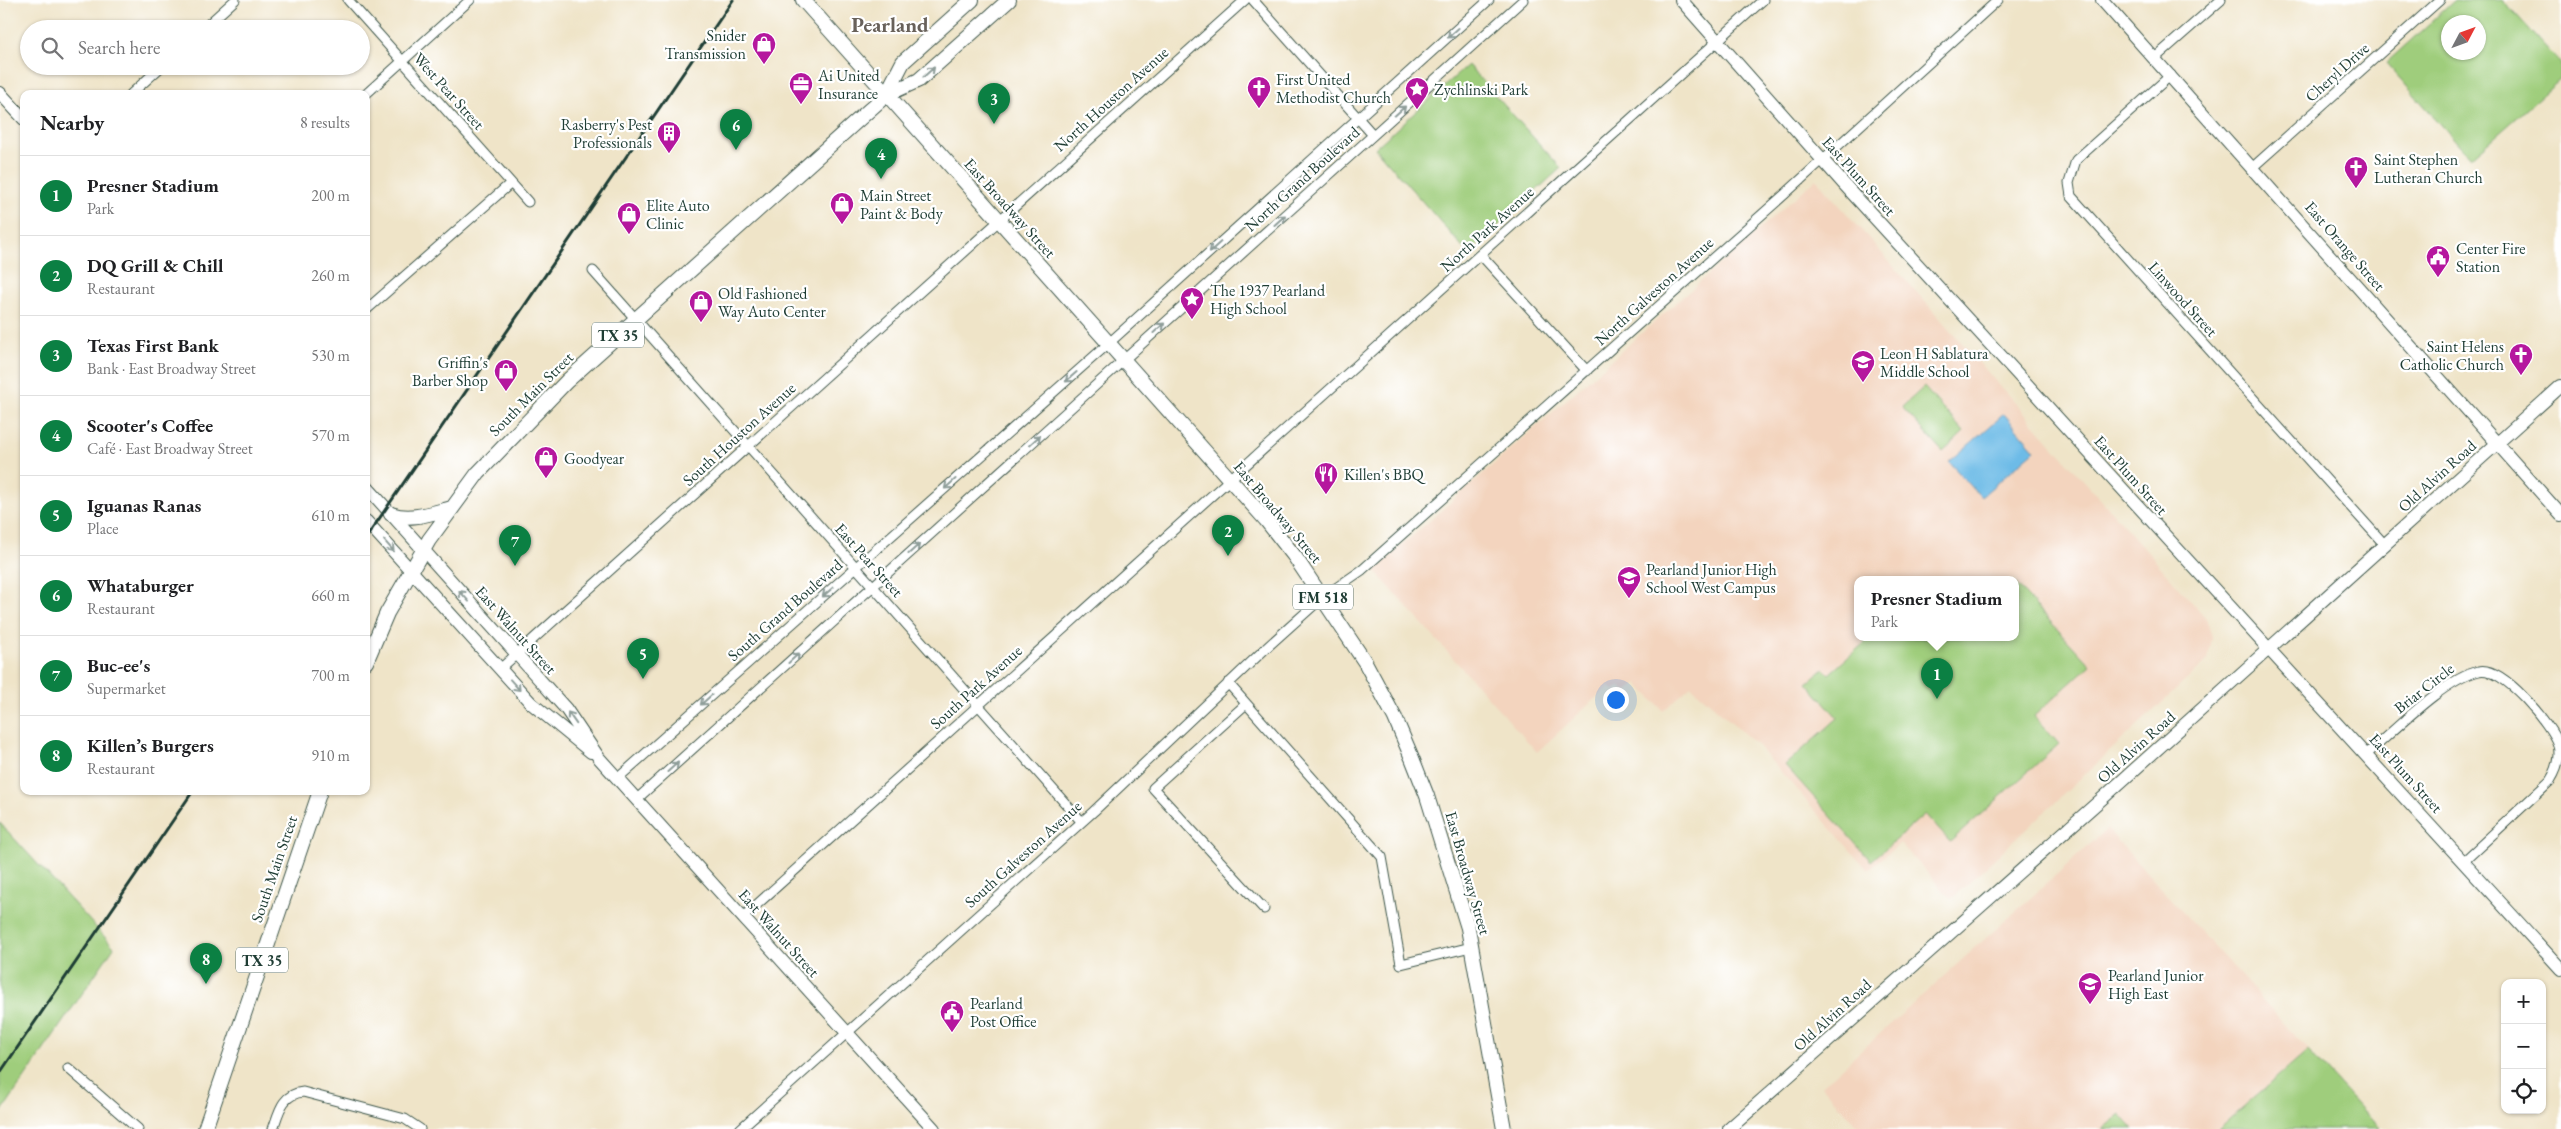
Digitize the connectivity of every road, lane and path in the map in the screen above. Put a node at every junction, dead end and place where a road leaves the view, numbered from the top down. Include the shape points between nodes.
1 (235, 0) edge
2 (348, 0) edge
3 (470, 0) edge
4 (803, 0) edge
5 (972, 0) edge
6 (1008, 0) edge
7 (1245, 0) edge
8 (1253, 0) edge
9 (1489, 0) edge
10 (1523, 0) edge
11 (1681, 0) edge
12 (1763, 0) edge
13 (1998, 0) edge
14 (2102, 0) edge
15 (2221, 0) edge
16 (2440, 0) edge
17 (213, 20) edge
18 (366, 20) edge
19 (370, 25) edge
20 (1717, 41) junction
21 (2156, 58) junction
22 (402, 61) junction
23 (152, 75) edge
24 (2171, 75) junction
25 (136, 90) edge
26 (370, 90) edge
27 (0, 93) edge
28 (886, 95) junction
29 (20, 115) edge
30 (1358, 118) junction
31 (1373, 135) junction
32 (1822, 159) junction
33 (2253, 167) junction
34 (511, 183) junction
35 (528, 202) dead end
36 (997, 220) junction
37 (1481, 255) junction
38 (592, 271) dead end
39 (370, 306) edge
40 (635, 319) junction
41 (1108, 344) junction
42 (1122, 361) junction
43 (1587, 371) junction
44 (2561, 386) edge
45 (2498, 444) junction
46 (747, 446) junction
47 (1230, 480) junction
48 (370, 490) edge
49 (452, 508) junction
50 (391, 514) junction
51 (2561, 515) edge
52 (370, 526) edge
53 (2385, 545) junction
54 (424, 551) junction
55 (856, 568) junction
56 (411, 572) junction
57 (873, 587) junction
58 (1323, 597) junction
59 (2270, 649) junction
60 (370, 653) edge
61 (516, 654) junction
62 (500, 669) junction
63 (1228, 683) junction
64 (1246, 704) junction
65 (979, 705) junction
66 (2367, 754) junction
67 (599, 758) junction
68 (618, 778) junction
69 (319, 795) edge
70 (637, 800) junction
71 (1082, 821) junction
72 (2463, 862) junction
73 (1264, 909) dead end
74 (743, 917) junction
75 (1471, 947) junction
76 (2560, 965) edge
77 (845, 1033) junction
78 (68, 1068) dead end
79 (138, 1129) edge
80 (205, 1129) edge
81 (273, 1129) edge
82 (420, 1129) edge
83 (740, 1129) edge
84 (934, 1129) edge
85 (1504, 1129) edge
86 (1730, 1129) edge

1 - 17 street
2 - 18 street, West Pear Street
3 - 22 street
4 - 28 main road, FM 518
5 - 28 main road, TX 35 via 903,62
28 -> 6 main road, TX 35 via 919,80
7 - 36 street, North Houston Avenue
8 - 30 street
9 -> 30 street, North Grand Boulevard
31 -> 10 street, North Grand Boulevard
11 - 20 street, East Plum Street
12 - 20 street, North Park Avenue
13 - 32 street, North Galveston Avenue
14 - 21 street, East Orange Street
15 - 21 street
16 - 33 street, Cheryl Drive
19 - 22 street, West Pear Street
20 - 32 street, East Plum Street
20 - 37 street, North Park Avenue
21 - 24 street, East Orange Street
22 - 26 street
22 - 34 street, West Pear Street
23 - 25 street
24 - 33 street, East Orange Street
24 - 53 street, Linwood Street via 2076,160 2069,183 2072,196
27 - 29 street
28 - 36 main road, East Broadway Street / FM 518
28 - 40 main road, South Main Street / TX 35
30 - 31 street
30 -> 41 street, North Grand Boulevard
42 -> 31 street, North Grand Boulevard
32 - 43 street, North Galveston Avenue
32 - 59 street, East Plum Street
33 - 45 street, East Orange Street
34 - 35 street, West Pear Street
34 - 39 street
36 - 41 main road, East Broadway Street / FM 518
36 - 46 street, South Houston Avenue
37 - 43 street
37 - 47 street, North Park Avenue
38 - 40 street
40 - 46 street, East Pear Street
40 - 49 main road, South Main Street / TX 35 via 544,402 478,473
41 - 42 main road, East Broadway Street / FM 518
41 -> 55 street, South Grand Boulevard
42 - 47 main road, East Broadway Street / FM 518
57 -> 42 street
43 - 58 street, North Galveston Avenue via 1362,570
44 - 45 street, Old Alvin Road
45 - 51 street, East Orange Street
45 - 53 street, Old Alvin Road
46 - 55 street, East Pear Street
46 - 61 street, South Houston Avenue
47 - 58 main road, East Broadway Street / FM 518 via 1286,545
47 - 65 street, South Park Avenue
48 - 50 street, East Walnut Street
49 - 50 main road via 415,517
49 - 54 main road, South Main Street / TX 35
50 - 54 street, East Walnut Street
52 -> 56 street, East Walnut Street
53 - 59 street, Old Alvin Road
54 - 56 main road, South Main Street / TX 35
61 -> 54 street, East Walnut Street
55 - 57 street, East Pear Street
55 -> 68 street, South Grand Boulevard
56 - 60 main road, South Main Street / TX 35 via 387,613
56 - 62 street, East Walnut Street
57 - 65 street, East Pear Street
70 -> 57 street
58 - 63 street, South Galveston Avenue
58 - 75 main road, East Broadway Street / FM 518 via 1365,662 1412,758 1442,842
59 - 66 street, East Plum Street
59 - 86 street, Old Alvin Road
61 - 62 street, South Houston Avenue
67 -> 61 street, East Walnut Street via 566,709
62 -> 67 street, East Walnut Street via 531,703
63 - 64 street
63 - 71 street, South Galveston Avenue
64 - 73 street via 1153,788
64 - 75 street via 1382,857 1401,964
65 - 71 street, East Pear Street
65 - 74 street, South Park Avenue
66 - 72 street, East Plum Street
66 - 72 street, Briar Circle via 2443,689 2463,675 2482,670 2504,678 2547,723 2558,746 2558,768 2550,781
67 - 68 street, East Walnut Street
68 - 70 street, East Walnut Street
69 - 80 main road, South Main Street / TX 35
70 - 74 street, East Walnut Street
71 - 77 street, South Galveston Avenue
72 - 76 street, East Plum Street
74 - 77 street, East Walnut Street
75 - 85 main road, East Broadway Street / FM 518
77 - 83 street, South Galveston Avenue
77 - 84 street, East Walnut Street
78 - 79 street
81 - 82 street via 287,1098 303,1092 405,1119

